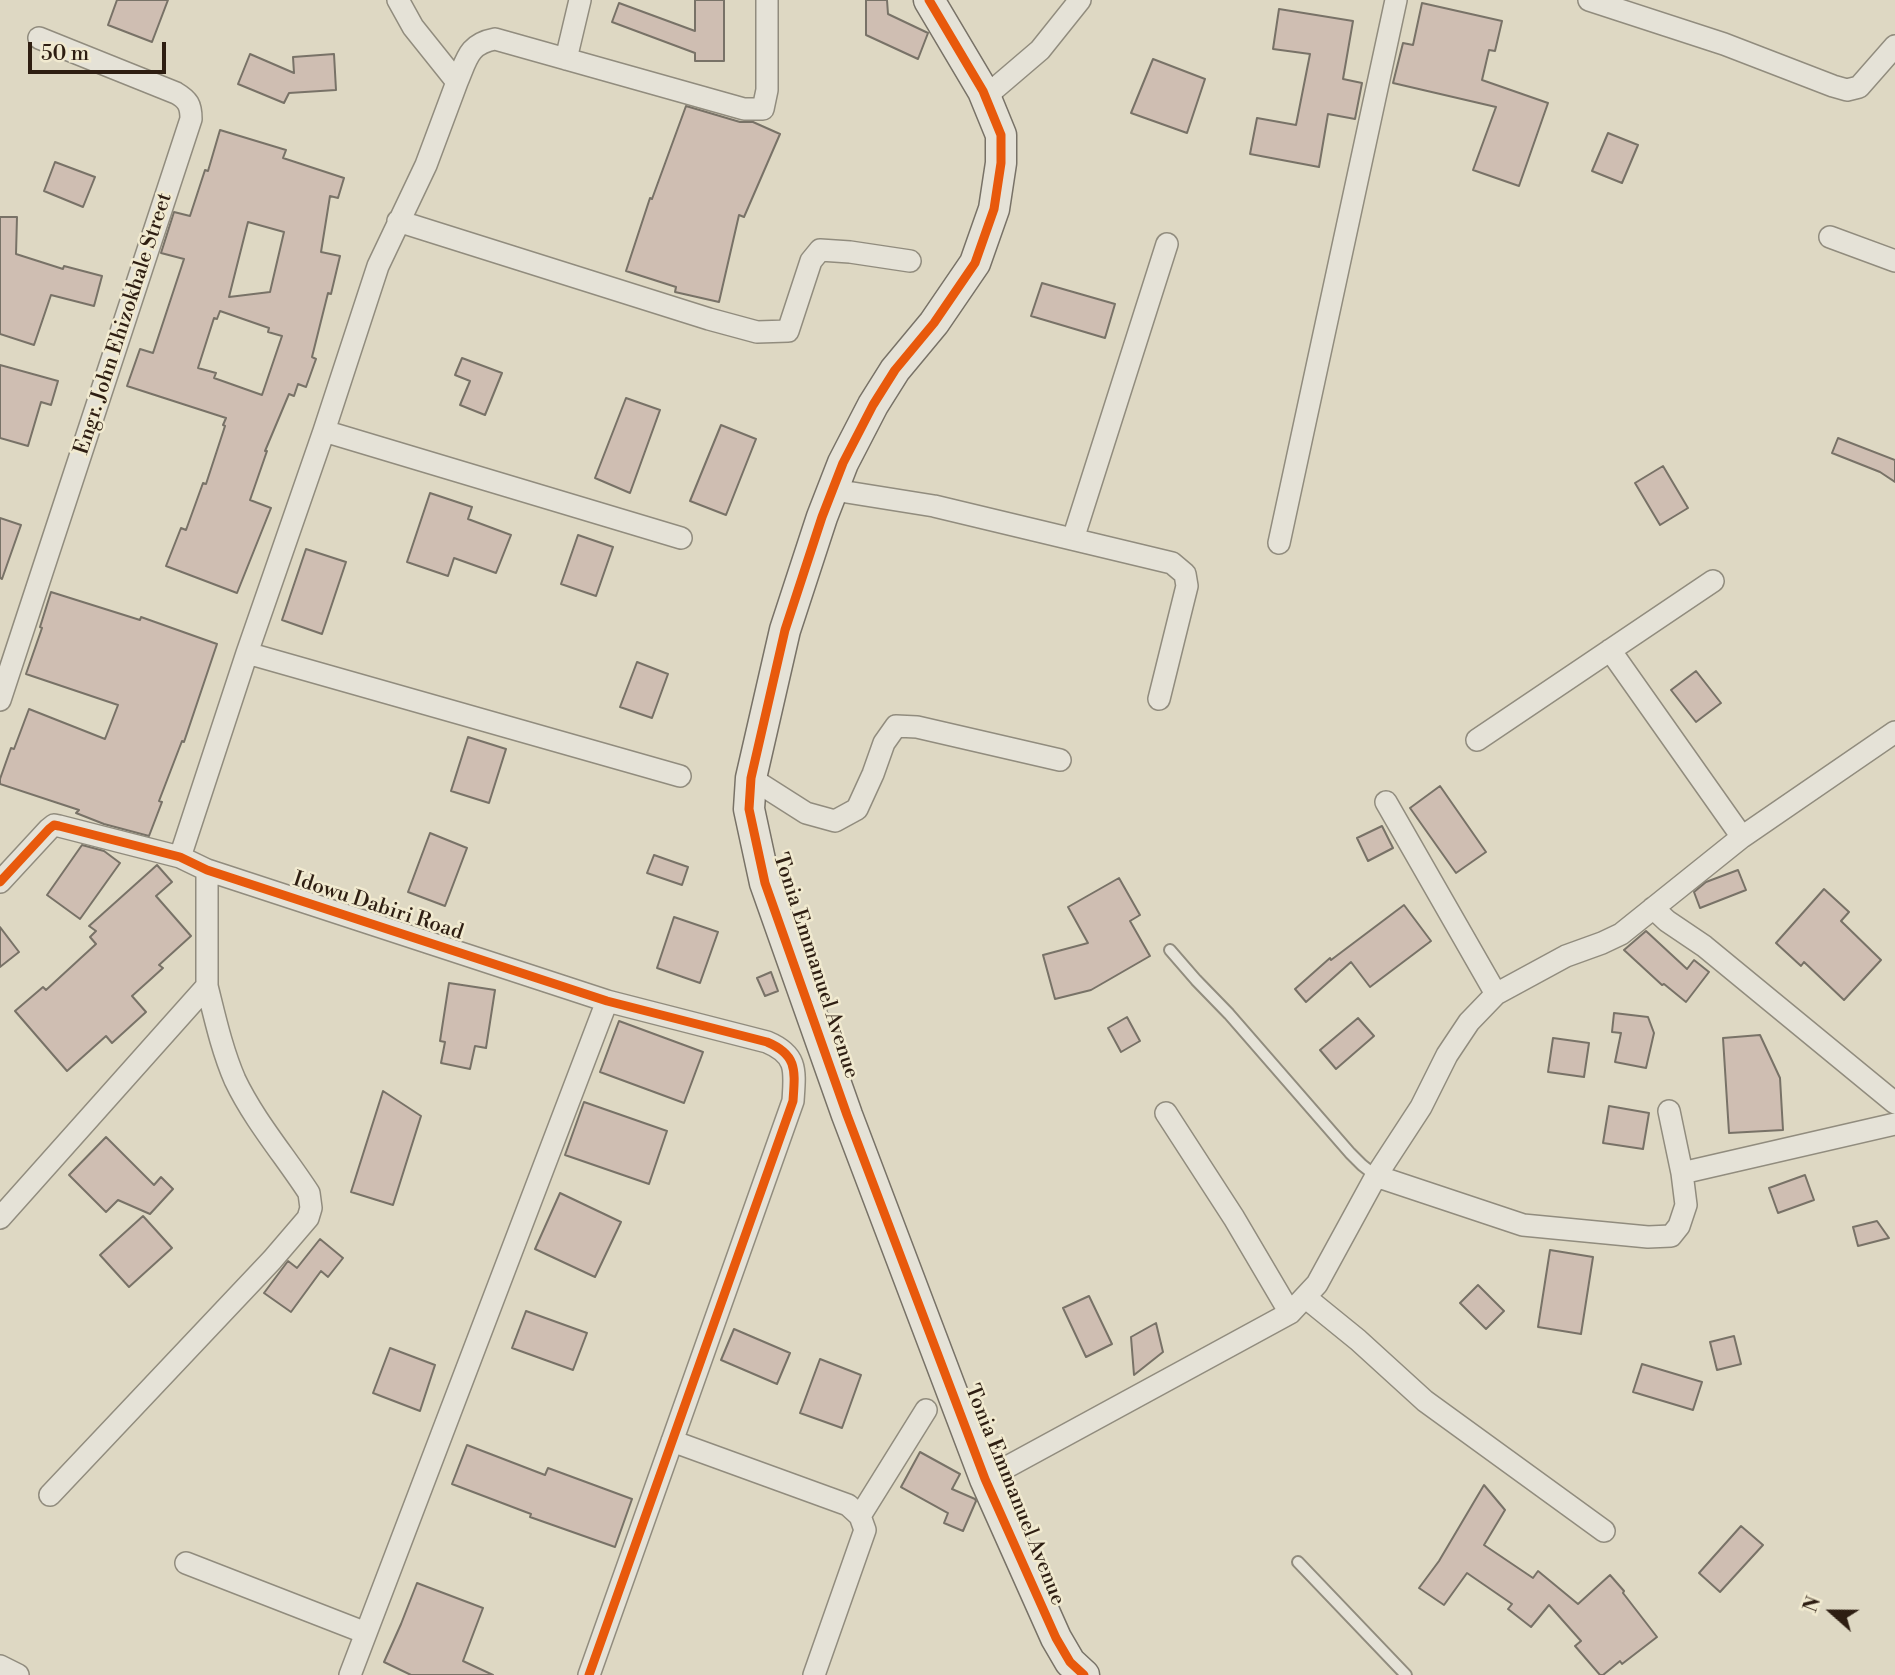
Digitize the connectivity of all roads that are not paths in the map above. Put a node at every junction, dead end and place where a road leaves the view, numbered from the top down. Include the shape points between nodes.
1 (398, 0) edge
2 (580, 0) edge
3 (768, 0) edge
4 (929, 0) edge
5 (1080, 0) edge
6 (1396, 0) edge
7 (1589, 0) edge
8 (39, 38) dead end
9 (1895, 46) edge
10 (566, 59) junction
11 (457, 82) junction
12 (985, 97) junction
13 (398, 221) junction
14 (1830, 237) dead end
15 (1167, 244) dead end
16 (910, 261) dead end
17 (1895, 261) edge
18 (324, 431) junction
19 (834, 490) junction
20 (681, 538) dead end
21 (1073, 539) junction
22 (1279, 543) dead end
23 (1713, 581) dead end
24 (1610, 650) junction
25 (247, 653) junction
26 (1159, 699) dead end
27 (0, 700) edge
28 (1895, 732) edge
29 (1477, 740) dead end
30 (1060, 760) dead end
31 (680, 776) dead end
32 (751, 778) junction
33 (1386, 802) dead end
34 (1742, 837) junction
35 (180, 857) junction
36 (207, 870) junction
37 (0, 882) edge
38 (1653, 908) junction
39 (1170, 950) dead end
40 (207, 986) junction
41 (1496, 994) junction
42 (607, 1001) junction
43 (1895, 1103) edge
44 (1669, 1111) dead end
45 (1166, 1113) dead end
46 (1895, 1124) edge
47 (1682, 1173) junction
48 (1376, 1175) junction
49 (0, 1218) edge
50 (1305, 1297) junction
51 (1290, 1313) junction
52 (926, 1410) dead end
53 (671, 1441) junction
54 (985, 1479) junction
55 (50, 1495) dead end
56 (860, 1516) junction
57 (1604, 1531) dead end
58 (1298, 1562) dead end
59 (186, 1563) dead end
60 (366, 1633) junction
61 (0, 1666) edge
62 (1072, 1671) edge
63 (18, 1675) edge
64 (350, 1675) edge
65 (589, 1675) edge
66 (814, 1675) edge
67 (1406, 1675) edge

1 - 11 street
2 - 10 street
3 - 10 street via 764,109 744,108
4 - 12 street, Tonia Emmanuel Avenue
5 - 12 street via 1040,50
6 - 22 street
7 - 9 street via 1847,90 1859,87
8 - 27 street, Engr. John Ehizokhale Street via 176,93 186,99 191,119
10 - 11 street via 495,39 483,41 471,49
11 - 13 street via 426,165
12 - 19 street, Tonia Emmanuel Avenue via 1001,135 1001,163 994,209 975,263 873,405
13 - 16 street via 757,332 788,331 811,261 820,250
13 - 18 street via 378,266
14 - 17 street
15 - 21 street
18 - 20 street
18 - 25 street
19 - 21 street via 934,506
19 - 32 street, Tonia Emmanuel Avenue via 785,630
21 - 26 street via 1172,563 1185,573 1187,586
23 - 24 street
24 - 29 street
24 - 34 street
25 - 31 street
25 - 35 street
28 - 34 street
30 - 32 street via 896,726 884,743 857,809 835,821 806,813
32 - 54 street, Tonia Emmanuel Avenue via 749,809 765,883 846,1115
33 - 41 street
34 - 38 street
35 - 36 street, Idowu Dabiri Road
35 - 37 street, Idowu Dabiri Road via 54,825
36 - 40 street
36 - 42 street, Idowu Dabiri Road
38 - 41 street via 1621,934 1566,956
38 - 43 street
39 - 48 lane via 1350,1153
40 - 49 street
40 - 55 street via 236,1080 309,1193 308,1218
41 - 48 street via 1469,1022 1447,1055 1421,1107
42 - 53 street, Idowu Dabiri Road via 767,1042 782,1048 792,1062 793,1101
42 - 60 street
44 - 47 street
45 - 51 street
46 - 47 street
47 - 48 street via 1686,1205 1679,1226 1671,1236 1648,1237 1523,1226
48 - 50 street via 1317,1284
50 - 51 street
50 - 57 street via 1425,1401
51 - 54 street
52 - 56 street
53 - 56 street via 848,1505
53 - 65 street
54 - 62 street, Tonia Emmanuel Avenue
56 - 66 street via 865,1530
58 - 67 lane
59 - 60 street
60 - 64 street
61 - 63 street

